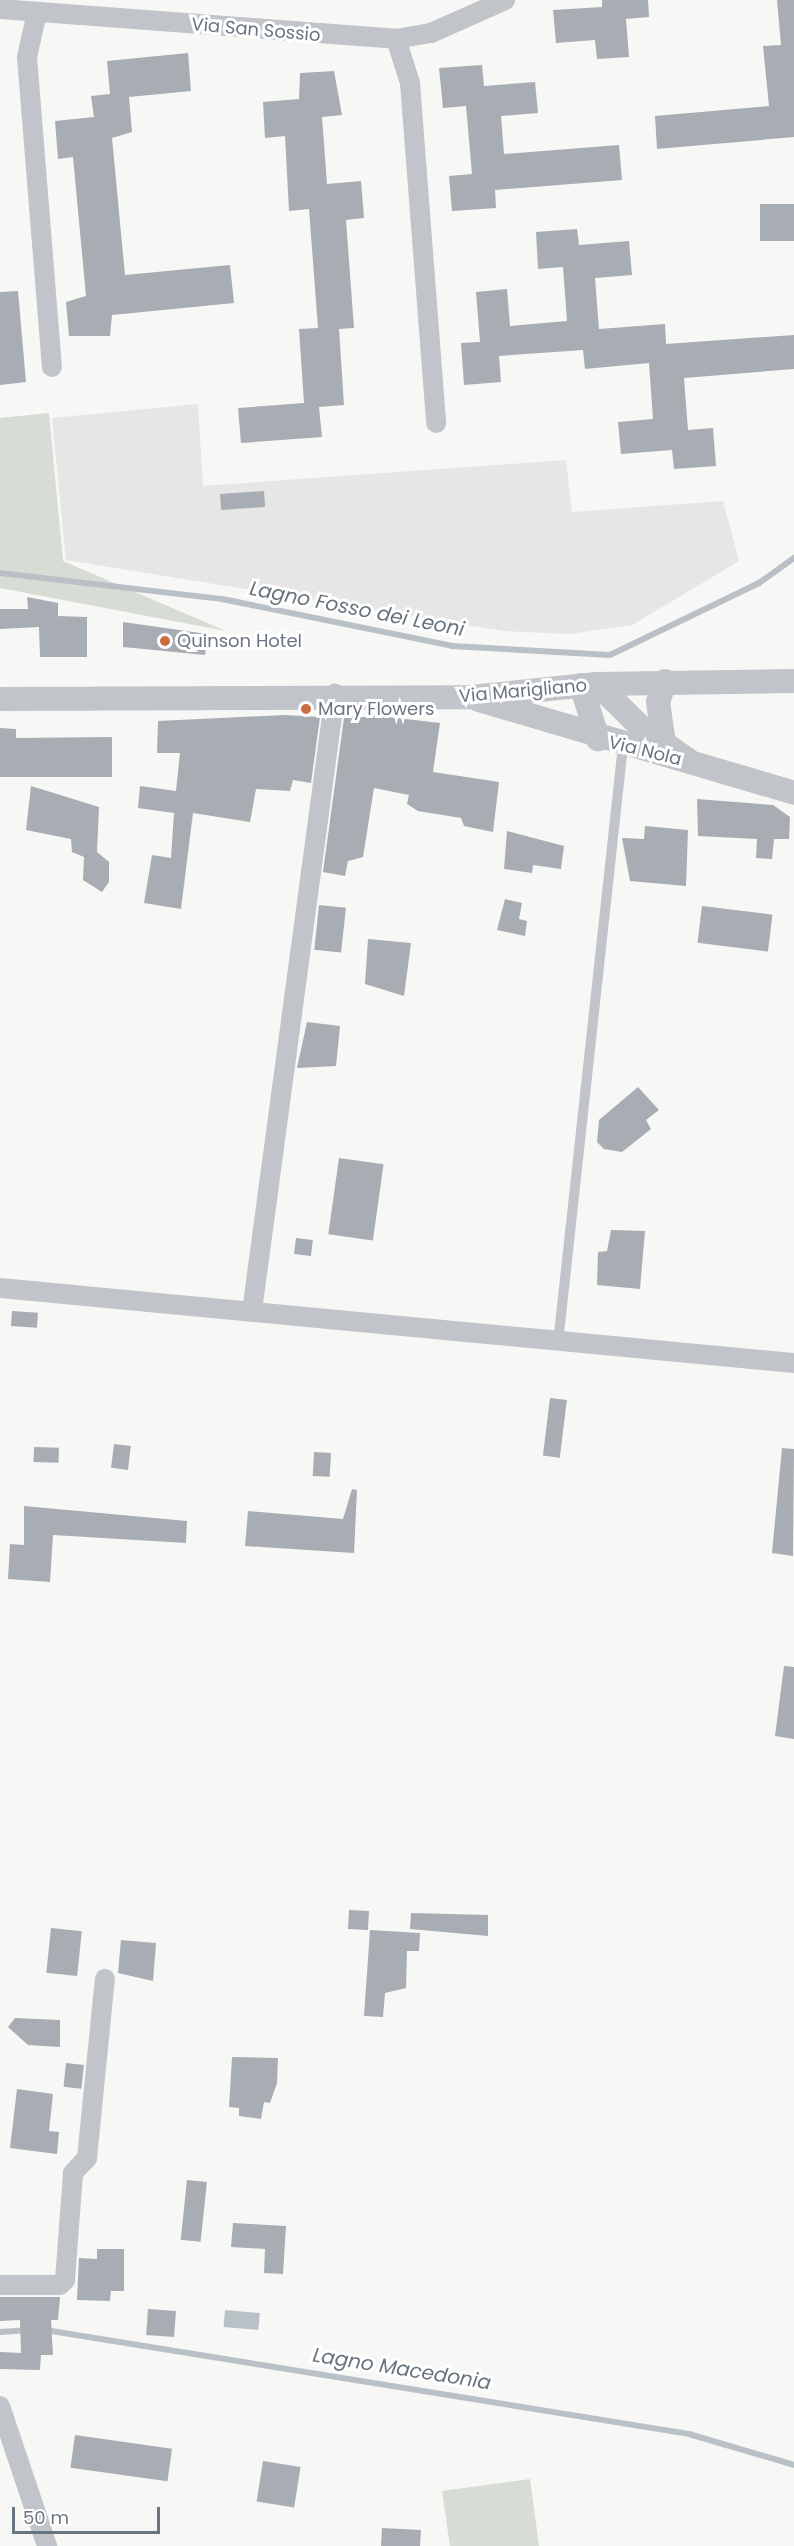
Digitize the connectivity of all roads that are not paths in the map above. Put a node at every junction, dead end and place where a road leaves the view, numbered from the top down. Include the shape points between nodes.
1 (505, 0) edge
2 (0, 9) edge
3 (37, 12) junction
4 (396, 39) junction
5 (52, 367) dead end
6 (436, 423) dead end
7 (665, 681) junction
8 (794, 681) edge
9 (589, 685) junction
10 (335, 694) junction
11 (471, 698) junction
12 (0, 699) edge
13 (598, 739) junction
14 (664, 743) junction
15 (623, 746) junction
16 (691, 762) junction
17 (794, 794) edge
18 (0, 1288) edge
19 (252, 1311) junction
20 (558, 1342) junction
21 (794, 1364) edge
22 (105, 1980) dead end
23 (0, 2285) edge
24 (0, 2406) edge
25 (47, 2546) edge

1 - 4 street, Via San Sossio via 431,33
2 - 3 street, Via San Sossio
3 - 4 street, Via San Sossio
3 - 5 street via 27,57
4 - 6 street via 410,83
7 - 8 street, Via Marigliano
7 - 9 street, Via Marigliano
7 - 14 street, Via Nola via 658,702
9 - 11 street, Via Marigliano
9 - 13 street, Via Nola
9 - 14 street, Via Nola
10 - 11 street, Via Marigliano
10 - 12 street, Via Marigliano
10 - 19 street
11 - 13 street, Via Nola
13 - 15 street, Via Nola
14 - 16 street, Via Nola
15 - 16 street, Via Nola
15 - 20 lane
16 - 17 street, Via Nola
18 - 19 street
19 - 20 street
20 - 21 street
22 - 23 street via 87,2158 73,2173 65,2280 60,2285
24 - 25 street

